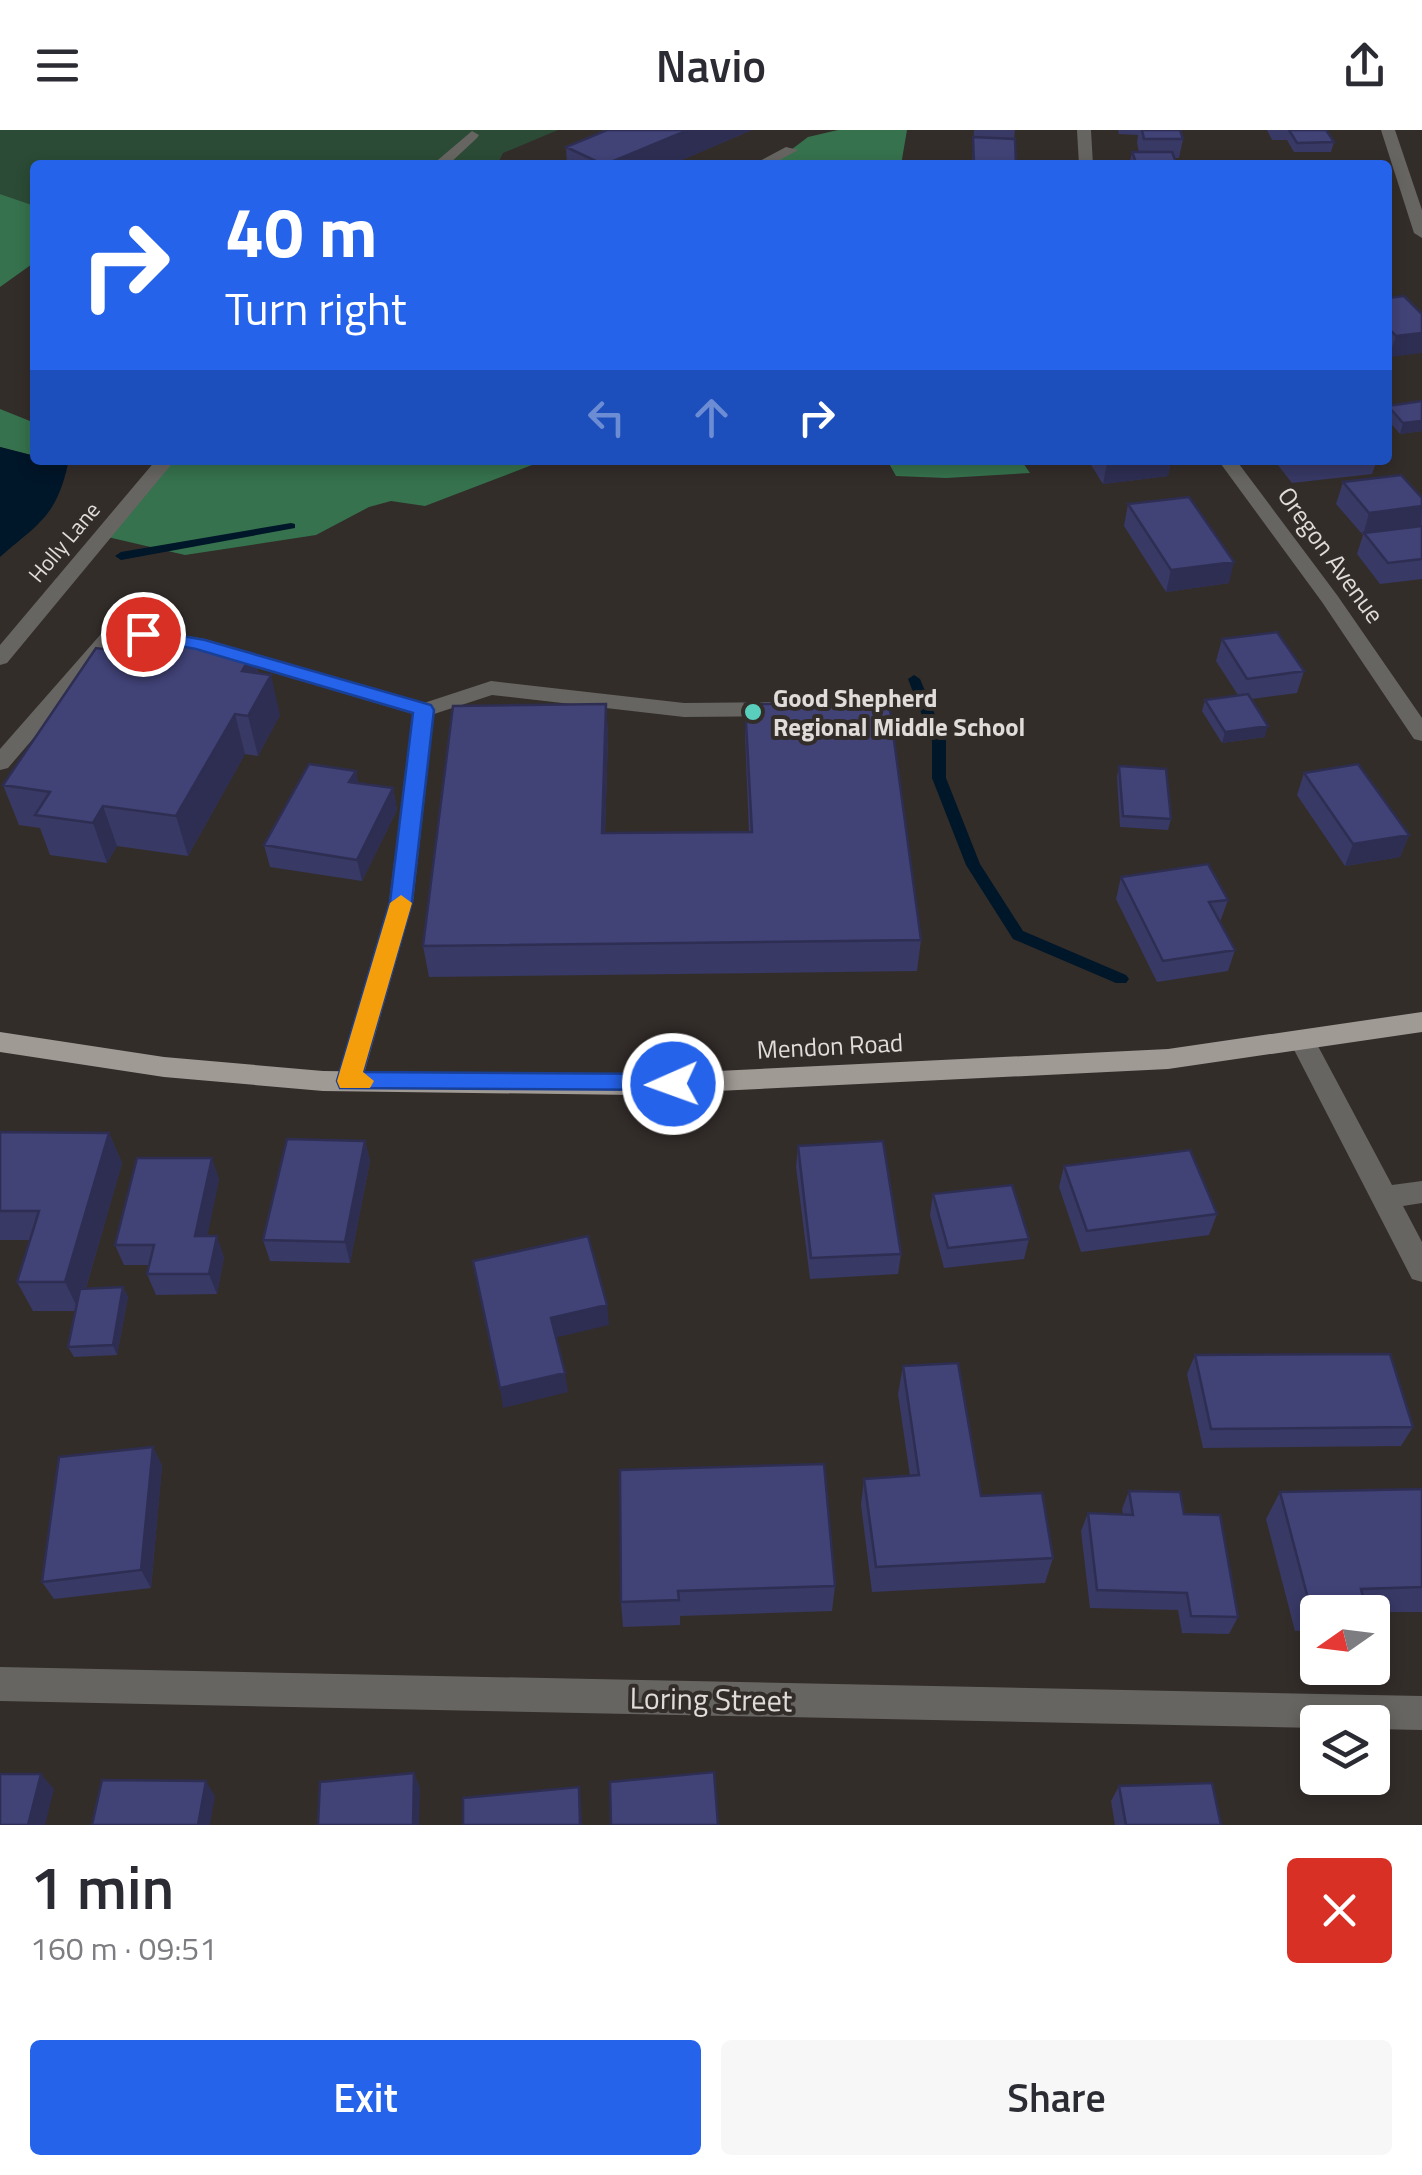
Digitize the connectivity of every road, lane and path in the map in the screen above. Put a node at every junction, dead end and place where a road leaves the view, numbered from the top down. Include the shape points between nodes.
1 (1084, 130) edge
2 (1388, 130) edge
3 (472, 135) dead end
4 (792, 150) dead end
5 (444, 160) edge
6 (770, 160) edge
7 (1086, 160) edge
8 (1422, 233) edge
9 (162, 465) edge
10 (1231, 465) edge
11 (0, 658) edge
12 (802, 709) edge
13 (424, 710) junction
14 (1422, 734) edge
15 (0, 763) edge
16 (1422, 1022) edge
17 (1302, 1040) junction
18 (0, 1042) edge
19 (348, 1081) junction
20 (1422, 1192) edge
21 (1384, 1198) junction
22 (1422, 1270) edge
23 (0, 1684) edge
24 (1422, 1713) edge

1 - 7 street
2 - 8 street
3 - 5 street
4 - 6 street
9 - 11 street, Holly Lane
10 - 14 street, Oregon Avenue
12 - 13 street via 684,710 491,688
13 - 15 street via 198,644 115,630
13 - 19 street via 401,902
16 - 17 main road, Mendon Road
17 - 19 main road, Mendon Road via 1168,1059 635,1086
17 - 21 street
18 - 19 main road, Mendon Road via 164,1067
20 - 21 street
21 - 22 street
23 - 24 street, Loring Street

